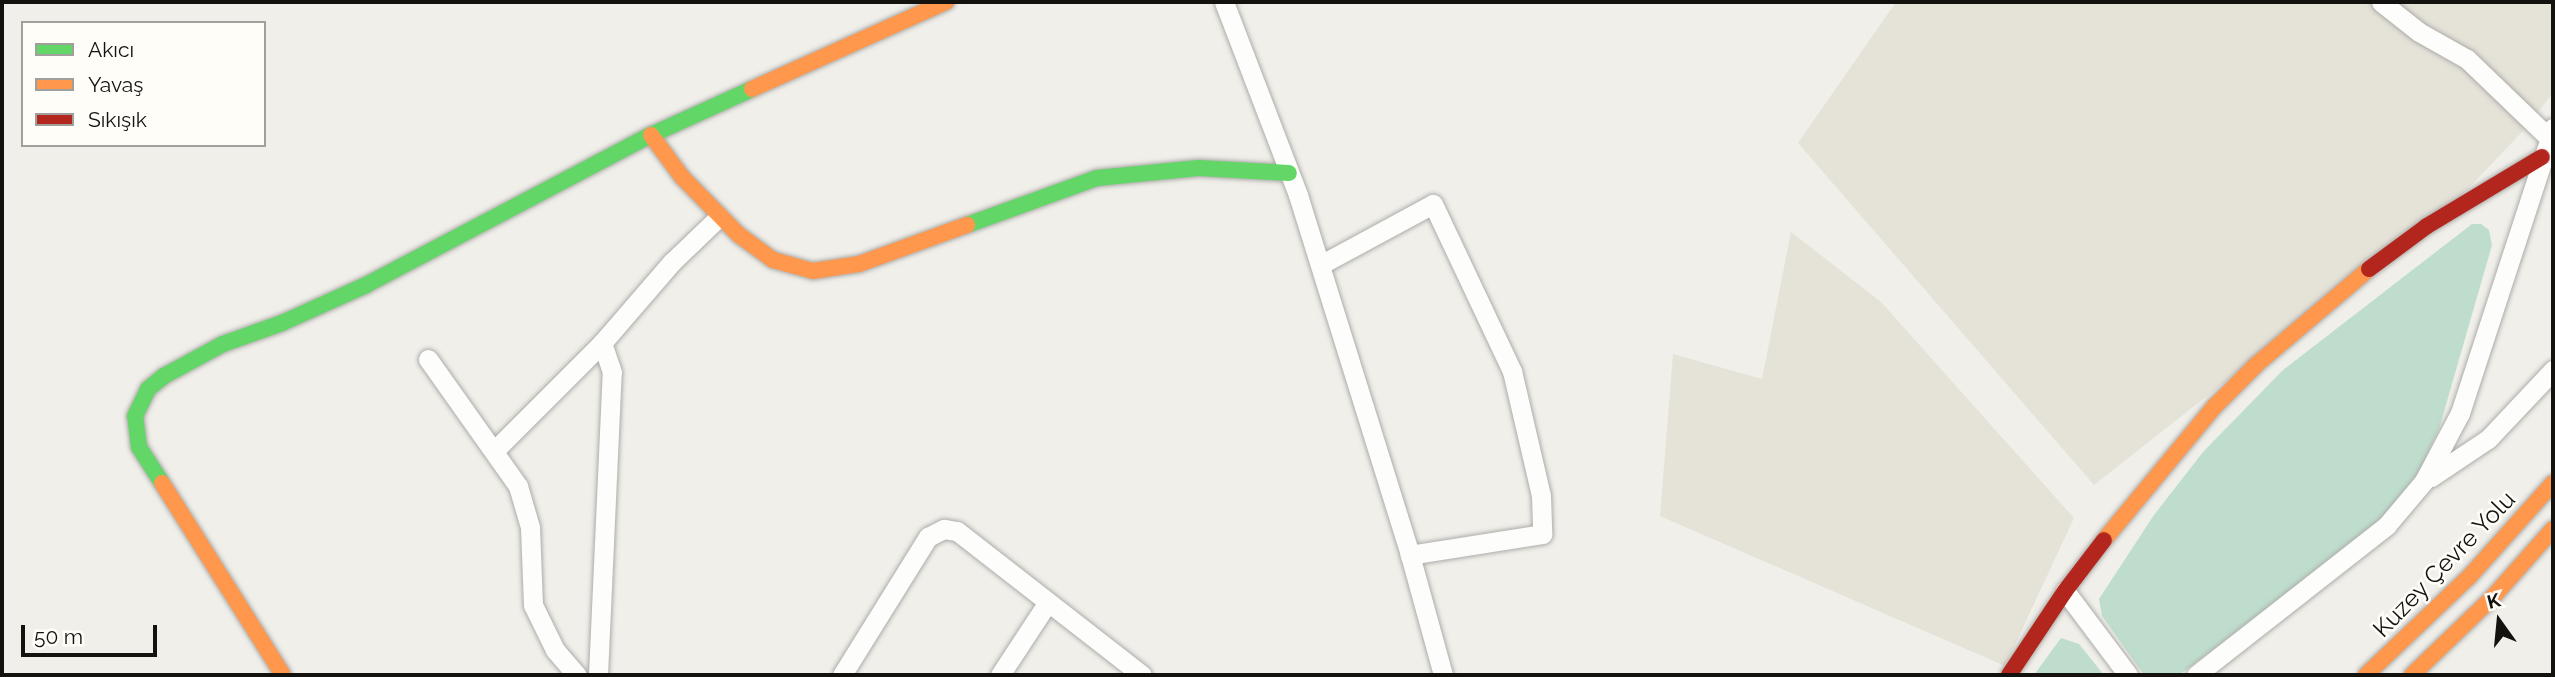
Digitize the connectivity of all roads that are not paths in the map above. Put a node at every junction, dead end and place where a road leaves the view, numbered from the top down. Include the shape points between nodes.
1 (946, 2) edge
2 (1224, 2) edge
3 (2381, 2) edge
4 (2551, 132) edge
5 (650, 135) junction
6 (2542, 157) junction
7 (1289, 173) junction
8 (719, 217) junction
9 (1320, 265) junction
10 (602, 343) junction
11 (428, 359) dead end
12 (2553, 370) edge
13 (495, 450) junction
14 (2424, 481) junction
15 (2553, 483) edge
16 (2553, 529) edge
17 (1410, 555) junction
18 (2065, 591) junction
19 (1048, 602) junction
20 (283, 675) edge
21 (577, 675) edge
22 (598, 675) edge
23 (842, 675) edge
24 (1000, 675) edge
25 (1142, 675) edge
26 (1443, 675) edge
27 (2009, 675) edge
28 (2128, 675) edge
29 (2196, 675) edge
30 (2365, 675) edge
31 (2412, 675) edge

1 - 5 main road
2 - 7 street
3 - 4 street via 2418,32 2467,59
4 - 6 street
5 - 8 main road
5 - 20 main road via 366,285 223,344 163,376 142,397 135,416 139,447
6 - 14 street via 2460,413
6 - 18 main road via 2427,226 2300,324 2190,434
7 - 8 main road via 1199,168 1097,178 829,271 799,269 773,260
7 - 9 street
8 - 10 street via 671,262
9 - 17 street
9 - 17 street via 1433,204 1512,371 1541,496 1542,534
10 - 13 street
10 - 22 street via 612,372
11 - 13 street
12 - 14 street via 2488,439
13 - 21 street via 518,486 528,517 533,605 555,650
14 - 29 street via 2387,525
15 - 30 main road, Kuzey Çevre Yolu via 2469,577
16 - 31 main road via 2492,598
17 - 26 street
18 - 27 main road
18 - 28 street
19 - 23 street via 957,531 938,530 928,537
19 - 24 street
19 - 25 street

